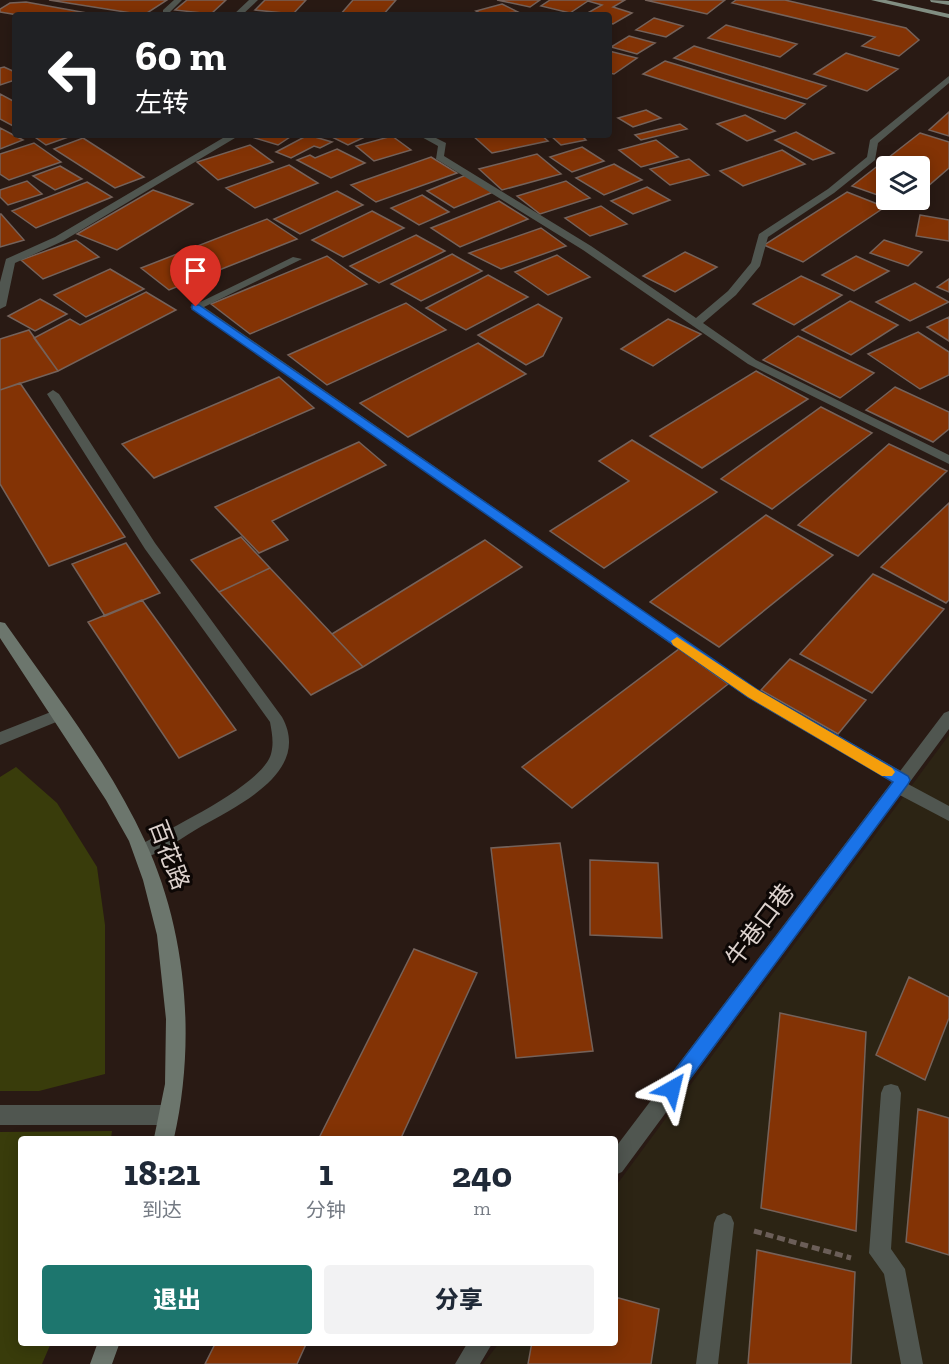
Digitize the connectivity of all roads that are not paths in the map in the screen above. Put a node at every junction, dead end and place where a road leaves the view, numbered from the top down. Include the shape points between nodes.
1 (178, 0) edge
2 (254, 0) edge
3 (875, 0) edge
4 (934, 0) edge
5 (949, 3) edge
6 (166, 12) edge
7 (240, 12) edge
8 (949, 16) edge
9 (949, 79) edge
10 (230, 138) edge
11 (429, 138) edge
12 (297, 260) dead end
13 (0, 306) edge
14 (698, 322) junction
15 (53, 394) dead end
16 (949, 460) edge
17 (0, 627) edge
18 (61, 714) junction
19 (949, 717) edge
20 (0, 739) edge
21 (900, 783) junction
22 (949, 814) edge
23 (142, 852) junction
24 (891, 1093) dead end
25 (0, 1115) edge
26 (168, 1115) junction
27 (164, 1136) edge
28 (618, 1161) edge
29 (724, 1223) dead end
30 (107, 1346) edge
31 (479, 1346) edge
32 (100, 1364) edge
33 (466, 1364) edge
34 (707, 1364) edge
35 (912, 1364) edge

1 - 6 street
2 - 7 street
3 - 8 main road
4 - 5 main road
9 - 14 street via 873,142 872,158 763,236 756,264 732,293
10 - 13 street via 59,239 10,261
11 - 14 street via 443,145 439,157
12 - 21 street via 196,307 753,694
14 - 16 street via 752,362
15 - 23 street via 150,546 277,721 281,733 278,758 260,783
17 - 18 main road, 百花路
18 - 20 street
18 - 23 main road, 百花路
19 - 21 street, 牛巷口巷
21 - 22 street
21 - 28 street, 牛巷口巷
23 - 26 main road, 百花路 via 159,900 171,954 175,1078
24 - 35 street via 880,1253 894,1269
25 - 26 street
26 - 27 main road, 百花路
29 - 34 street
30 - 32 main road
31 - 33 street

